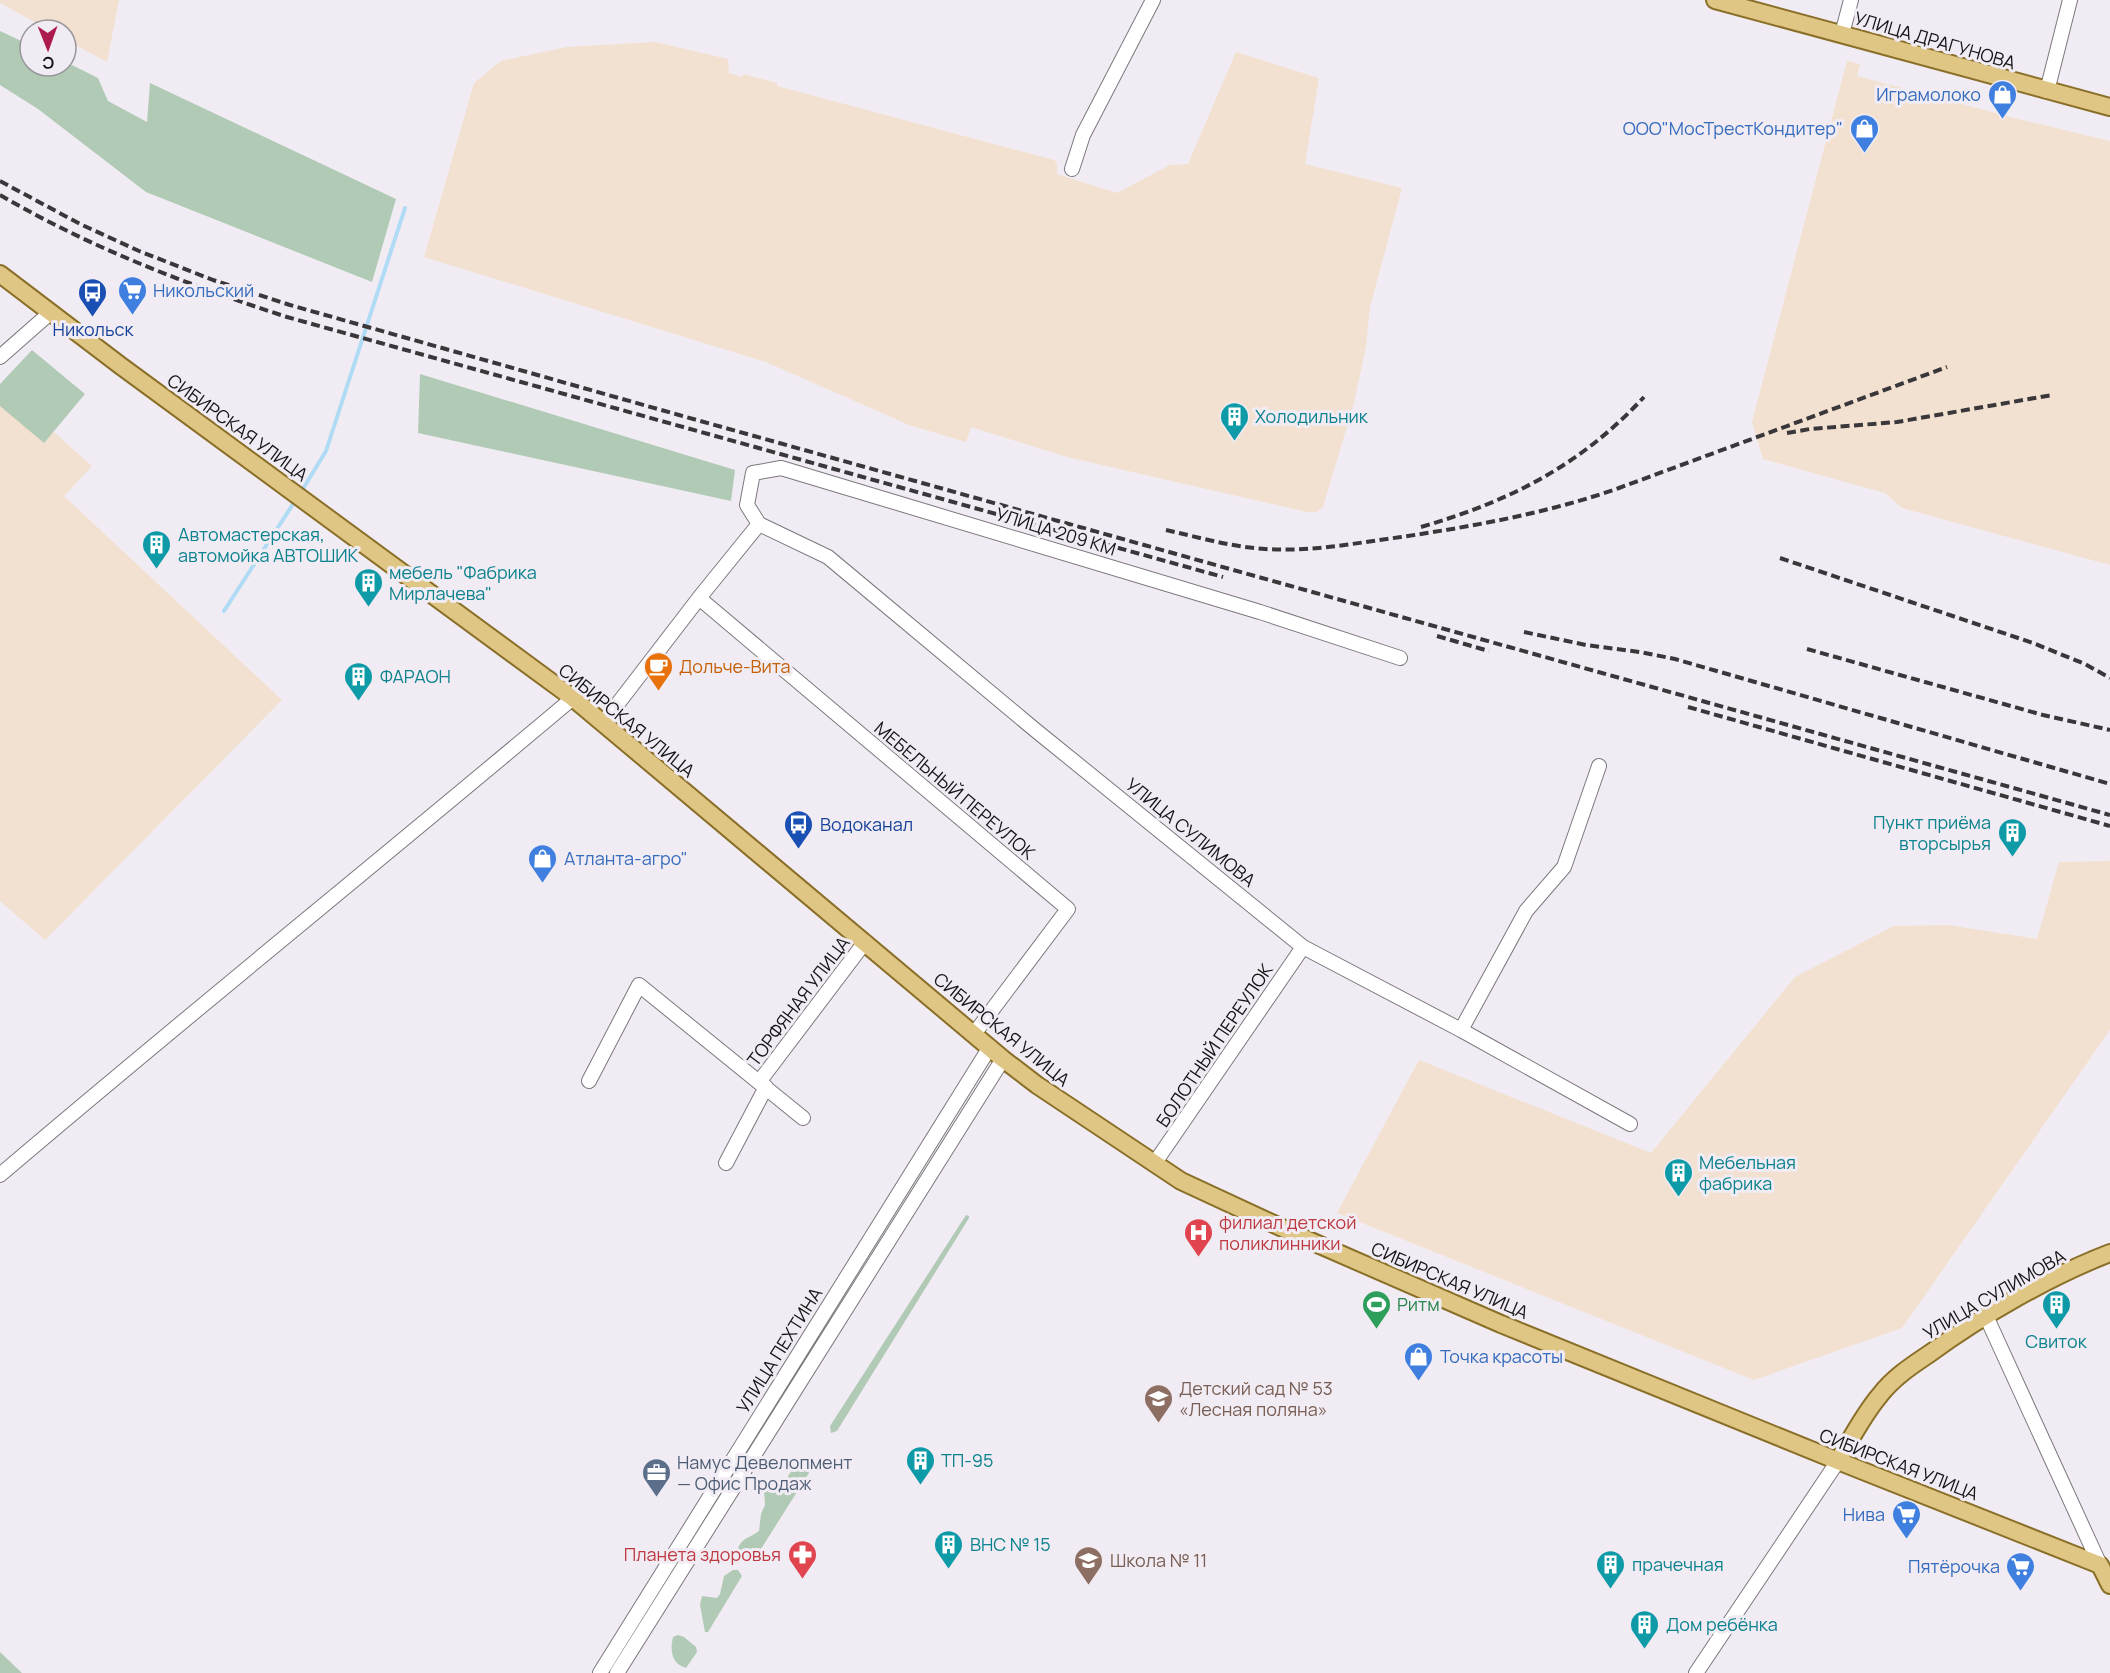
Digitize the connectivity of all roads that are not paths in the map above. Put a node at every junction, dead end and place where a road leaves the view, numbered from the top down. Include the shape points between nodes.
1 (1153, 0) edge
2 (1715, 0) edge
3 (1851, 0) edge
4 (2070, 0) edge
5 (1842, 34) junction
6 (2046, 91) junction
7 (2110, 107) edge
8 (1072, 169) dead end
9 (0, 274) edge
10 (51, 313) junction
11 (0, 357) edge
12 (759, 524) junction
13 (699, 598) junction
14 (1400, 658) dead end
15 (573, 698) junction
16 (603, 723) junction
17 (1599, 766) dead end
18 (865, 942) junction
19 (1303, 947) junction
20 (1461, 1030) junction
21 (974, 1034) junction
22 (990, 1047) junction
23 (1004, 1059) junction
24 (589, 1081) dead end
25 (762, 1085) junction
26 (803, 1118) dead end
27 (1630, 1124) dead end
28 (726, 1163) dead end
29 (1154, 1164) junction
30 (0, 1175) edge
31 (2110, 1253) edge
32 (1986, 1316) junction
33 (1838, 1461) junction
34 (2100, 1565) junction
35 (2110, 1585) edge
36 (600, 1673) edge
37 (617, 1673) edge
38 (1696, 1673) edge

1 - 8 street via 1083,135
2 - 5 main road, УЛИЦА ДРАГУНОВА
3 - 5 street
4 - 6 street
5 - 6 main road, УЛИЦА ДРАГУНОВА
6 - 7 main road, УЛИЦА ДРАГУНОВА
9 - 10 main road, СИБИРСКАЯ УЛИЦА
10 - 11 street
10 - 15 main road, СИБИРСКАЯ УЛИЦА
12 - 13 street
12 - 14 street, УЛИЦА 209 КМ via 747,505 753,473 781,468
12 - 19 street, УЛИЦА СУЛИМОВА via 828,557
13 - 16 street
13 - 21 street, МЕБЕЛЬНЫЙ ПЕРЕУЛОК via 1068,909
15 - 16 main road, СИБИРСКАЯ УЛИЦА
15 - 30 street
16 - 18 main road, СИБИРСКАЯ УЛИЦА
17 - 20 street via 1564,867 1526,910
18 - 21 main road, СИБИРСКАЯ УЛИЦА
18 - 25 street, ТОРФЯНАЯ УЛИЦА
19 - 20 street, УЛИЦА СУЛИМОВА
19 - 29 street, БОЛОТНЫЙ ПЕРЕУЛОК
20 - 27 street, УЛИЦА СУЛИМОВА
21 - 22 main road, СИБИРСКАЯ УЛИЦА
22 - 23 main road, СИБИРСКАЯ УЛИЦА
22 - 36 street, УЛИЦА ПЕХТИНА
23 - 29 main road, СИБИРСКАЯ УЛИЦА
23 - 37 street, УЛИЦА ПЕХТИНА
24 - 25 street via 639,986
25 - 26 street
25 - 28 street, ТОРФЯНАЯ УЛИЦА
29 - 33 main road, СИБИРСКАЯ УЛИЦА via 1181,1181 1306,1239 1501,1324
31 - 32 main road, УЛИЦА СУЛИМОВА
32 - 33 main road, УЛИЦА СУЛИМОВА via 1900,1374 1879,1395
32 - 34 street
33 - 34 main road, СИБИРСКАЯ УЛИЦА
33 - 38 street
34 - 35 main road

